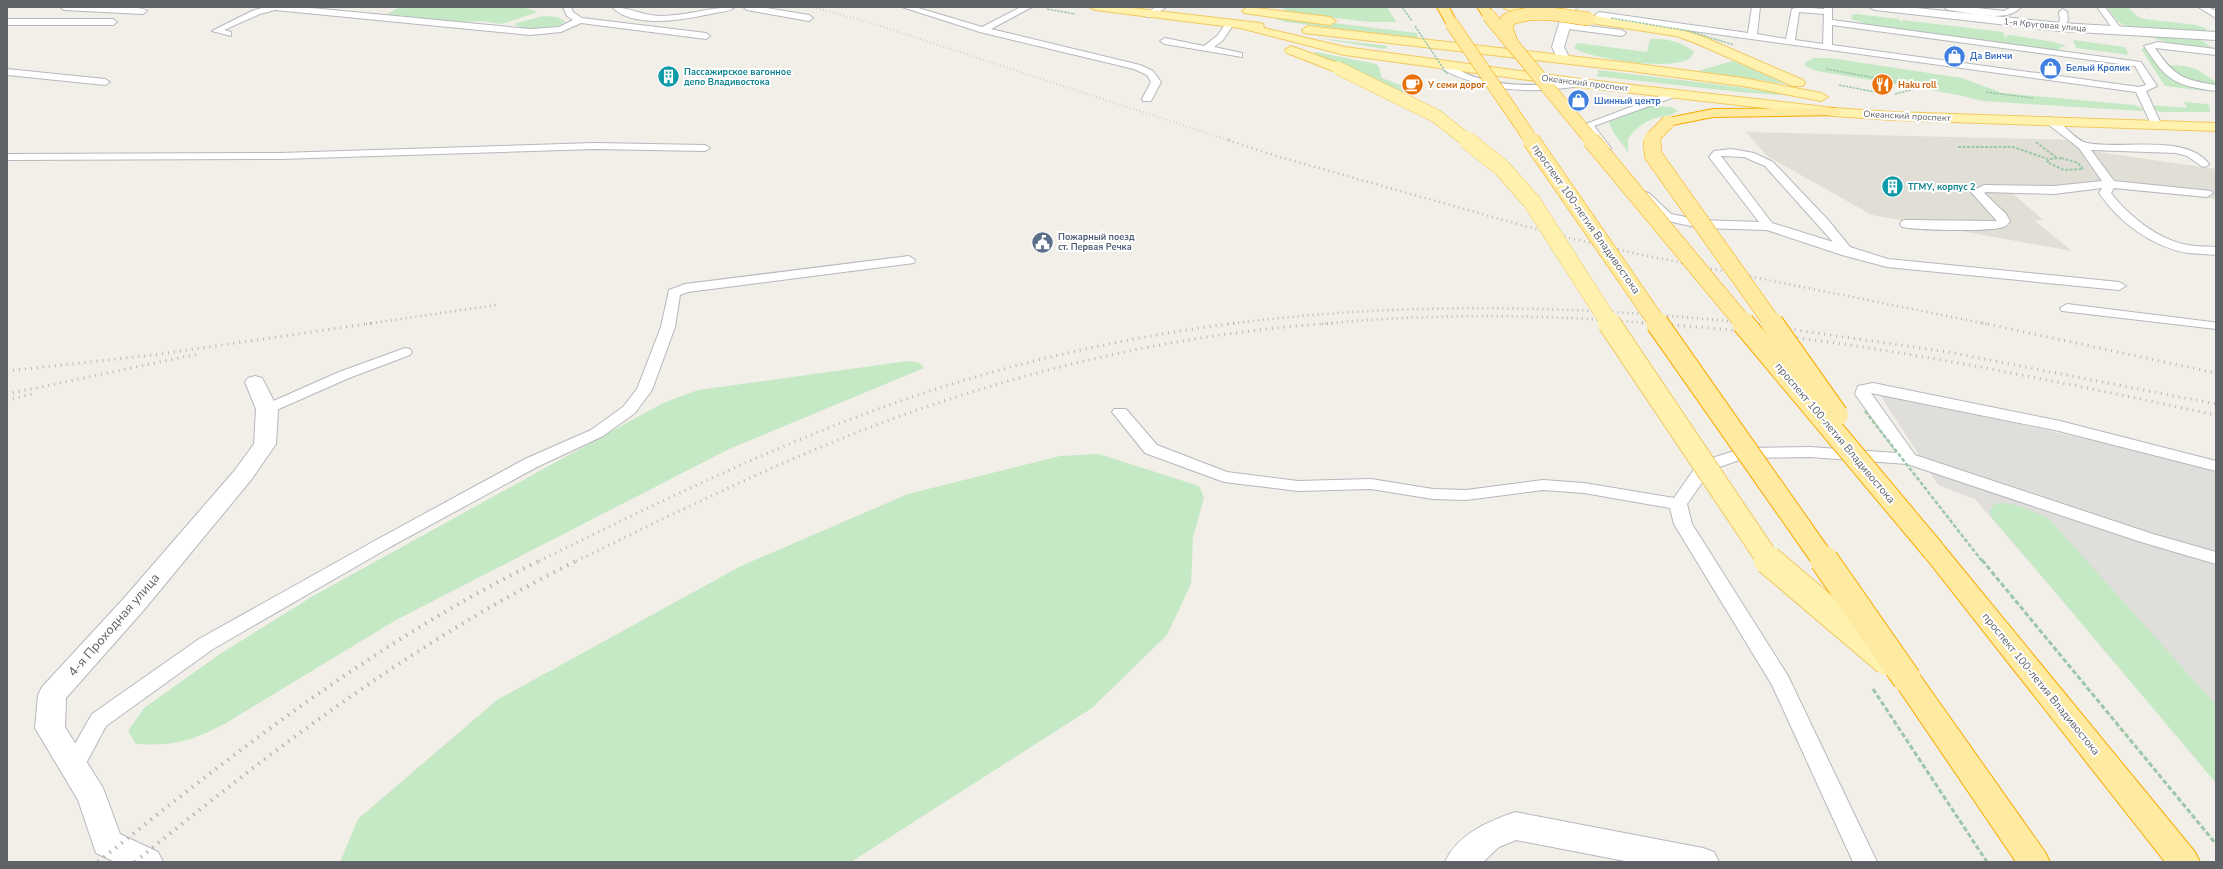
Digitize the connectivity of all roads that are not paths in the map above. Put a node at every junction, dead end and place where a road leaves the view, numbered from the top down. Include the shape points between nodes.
1 (64, 7) edge
2 (282, 7) edge
3 (566, 7) edge
4 (616, 7) edge
5 (730, 7) edge
6 (747, 7) edge
7 (906, 7) edge
8 (1028, 7) edge
9 (1095, 7) edge
10 (1162, 7) edge
11 (1570, 7) edge
12 (1756, 7) edge
13 (1875, 7) edge
14 (1948, 7) edge
15 (2017, 7) edge
16 (2101, 7) edge
17 (2202, 7) edge
18 (97, 8) edge
19 (1515, 8) edge
20 (1251, 9) edge
21 (143, 10) dead end
22 (1486, 11) edge
23 (2063, 12) dead end
24 (1828, 14) edge
25 (1149, 15) junction
26 (1448, 15) edge
27 (2216, 15) edge
28 (1597, 17) junction
29 (809, 18) dead end
30 (580, 20) junction
31 (7, 22) edge
32 (113, 22) dead end
33 (1229, 25) junction
34 (1564, 26) junction
35 (1245, 27) junction
36 (2060, 27) junction
37 (983, 30) junction
38 (2118, 30) junction
39 (1622, 33) dead end
40 (228, 34) dead end
41 (706, 36) dead end
42 (1752, 36) junction
43 (2216, 36) edge
44 (1165, 41) dead end
45 (1790, 41) junction
46 (1511, 42) junction
47 (1412, 43) junction
48 (1712, 46) junction
49 (1827, 46) junction
50 (1558, 47) junction
51 (1206, 49) junction
52 (2216, 52) edge
53 (1239, 56) dead end
54 (1564, 59) junction
55 (1406, 60) junction
56 (1630, 67) junction
57 (1444, 69) junction
58 (7, 72) edge
59 (1553, 79) junction
60 (105, 82) dead end
61 (1580, 83) junction
62 (2216, 88) edge
63 (2140, 90) junction
64 (1673, 94) junction
65 (1147, 99) dead end
66 (1834, 106) junction
67 (2049, 120) junction
68 (2156, 124) junction
69 (2216, 127) edge
70 (2083, 146) junction
71 (705, 148) dead end
72 (7, 158) edge
73 (2203, 164) dead end
74 (2108, 188) junction
75 (2204, 196) dead end
76 (1906, 224) dead end
77 (1768, 226) junction
78 (2216, 251) edge
79 (1847, 252) junction
80 (909, 260) dead end
81 (2119, 286) dead end
82 (2067, 308) dead end
83 (2215, 329) edge
84 (405, 352) dead end
85 (255, 382) dead end
86 (267, 409) junction
87 (1120, 412) dead end
88 (1909, 459) junction
89 (2216, 466) edge
90 (1678, 504) junction
91 (1934, 551) junction
92 (2216, 558) edge
93 (1907, 679) junction
94 (74, 765) junction
95 (147, 862) edge
96 (1461, 862) edge
97 (1703, 862) edge
98 (1865, 862) edge
99 (2034, 862) edge
100 (2184, 862) edge

1 - 18 lane
2 - 30 lane via 530,32 561,29
2 - 40 lane via 257,12 216,31
3 - 30 lane via 571,16
4 - 5 lane via 629,14 663,20
6 - 29 lane
7 - 37 lane
8 - 37 lane
9 - 25 main road, Океанский проспект
10 - 25 lane
11 - 34 street
12 - 42 lane
13 - 36 street, 1-я Круговая улица
14 - 15 lane via 1993,14 2011,12
16 - 38 lane
17 - 27 lane
18 - 21 lane
19 - 28 main road, bridge
20 - 33 main road
20 - 50 main road
22 - 46 highway, проспект 100-летия Владивостока, bridge
23 - 36 lane via 2064,20
24 - 45 lane via 1801,9 1795,11
24 - 49 lane
24 - 63 lane via 2138,64 2152,86
25 - 33 main road, Океанский проспект
26 - 93 highway, проспект 100-летия Владивостока, bridge via 1588,224
28 - 42 lane
28 - 46 highway, bridge via 1534,14 1510,17 1507,20 1507,30
28 - 48 main road via 1678,33
30 - 41 lane
31 - 32 lane
33 - 35 main road, Океанский проспект
33 - 51 lane via 1220,38
33 - 93 main road, bridge via 1338,68 1436,116 1502,168 1532,202 1578,276 1769,562
34 - 39 lane
34 - 50 street
35 - 47 main road, Океанский проспект via 1317,31
35 - 55 main road, Океанский проспект via 1345,51
36 - 38 street, 1-я Круговая улица
37 - 65 lane via 1146,71 1156,82
38 - 43 street, 1-я Круговая улица
42 - 45 lane
44 - 51 lane
45 - 49 lane
46 - 91 highway, проспект 100-летия Владивостока, bridge
47 - 54 main road, Океанский проспект
47 - 55 main road via 1392,45 1388,50 1391,54
48 - 56 main road via 1716,58 1709,62 1684,68
48 - 66 main road
49 - 63 lane
50 - 54 street
51 - 53 lane
52 - 62 lane via 2149,46 2168,75 2175,80
54 - 56 main road, Океанский проспект
54 - 59 main road via 1580,67 1583,72 1578,76
55 - 57 main road, Океанский проспект
56 - 66 main road, Океанский проспект via 1743,82
57 - 59 main road, Океанский проспект
57 - 61 lane via 1495,85 1538,88
58 - 60 lane
59 - 61 main road, Океанский проспект
61 - 64 main road, Океанский проспект
63 - 68 lane
64 - 66 main road, Океанский проспект
64 - 77 lane via 1588,125 1643,194 1667,216 1700,224
66 - 67 main road, Океанский проспект via 1917,117
66 - 91 highway, bridge via 1713,113 1668,122 1652,138 1653,155
67 - 68 main road, Океанский проспект
67 - 70 lane
68 - 69 main road, Океанский проспект
70 - 73 lane via 2177,150 2191,154
70 - 74 lane
71 - 72 lane via 594,146 280,156
74 - 75 lane
74 - 76 lane via 1984,188 1978,192 2002,217 2002,224
74 - 78 lane via 2110,201 2139,226 2161,240 2187,249
77 - 79 lane
77 - 79 lane via 1715,157 1718,153 1758,156 1769,164 1825,224
79 - 81 lane via 1887,263
80 - 94 lane via 685,288 674,293 668,327 644,390 629,410 597,433 532,464 384,542 206,644 99,720
82 - 83 lane
84 - 86 lane via 344,375
85 - 86 street, 4-я Проходная улица
86 - 94 street, 4-я Проходная улица via 265,444 243,474 134,604 52,695 50,728
87 - 90 lane via 1151,449 1224,477 1298,486 1370,484 1432,494 1466,495 1543,485 1584,488
88 - 89 lane via 1863,394 1863,389 1873,388 2060,426
88 - 90 lane via 1810,452 1744,453 1704,466
88 - 92 lane via 2147,538
90 - 98 lane via 1683,524 1781,682
91 - 100 highway, проспект 100-летия Владивостока
93 - 99 highway, проспект 100-летия Владивостока
94 - 95 street, 4-я Проходная улица via 92,797 107,843
96 - 97 street via 1488,837 1515,826

